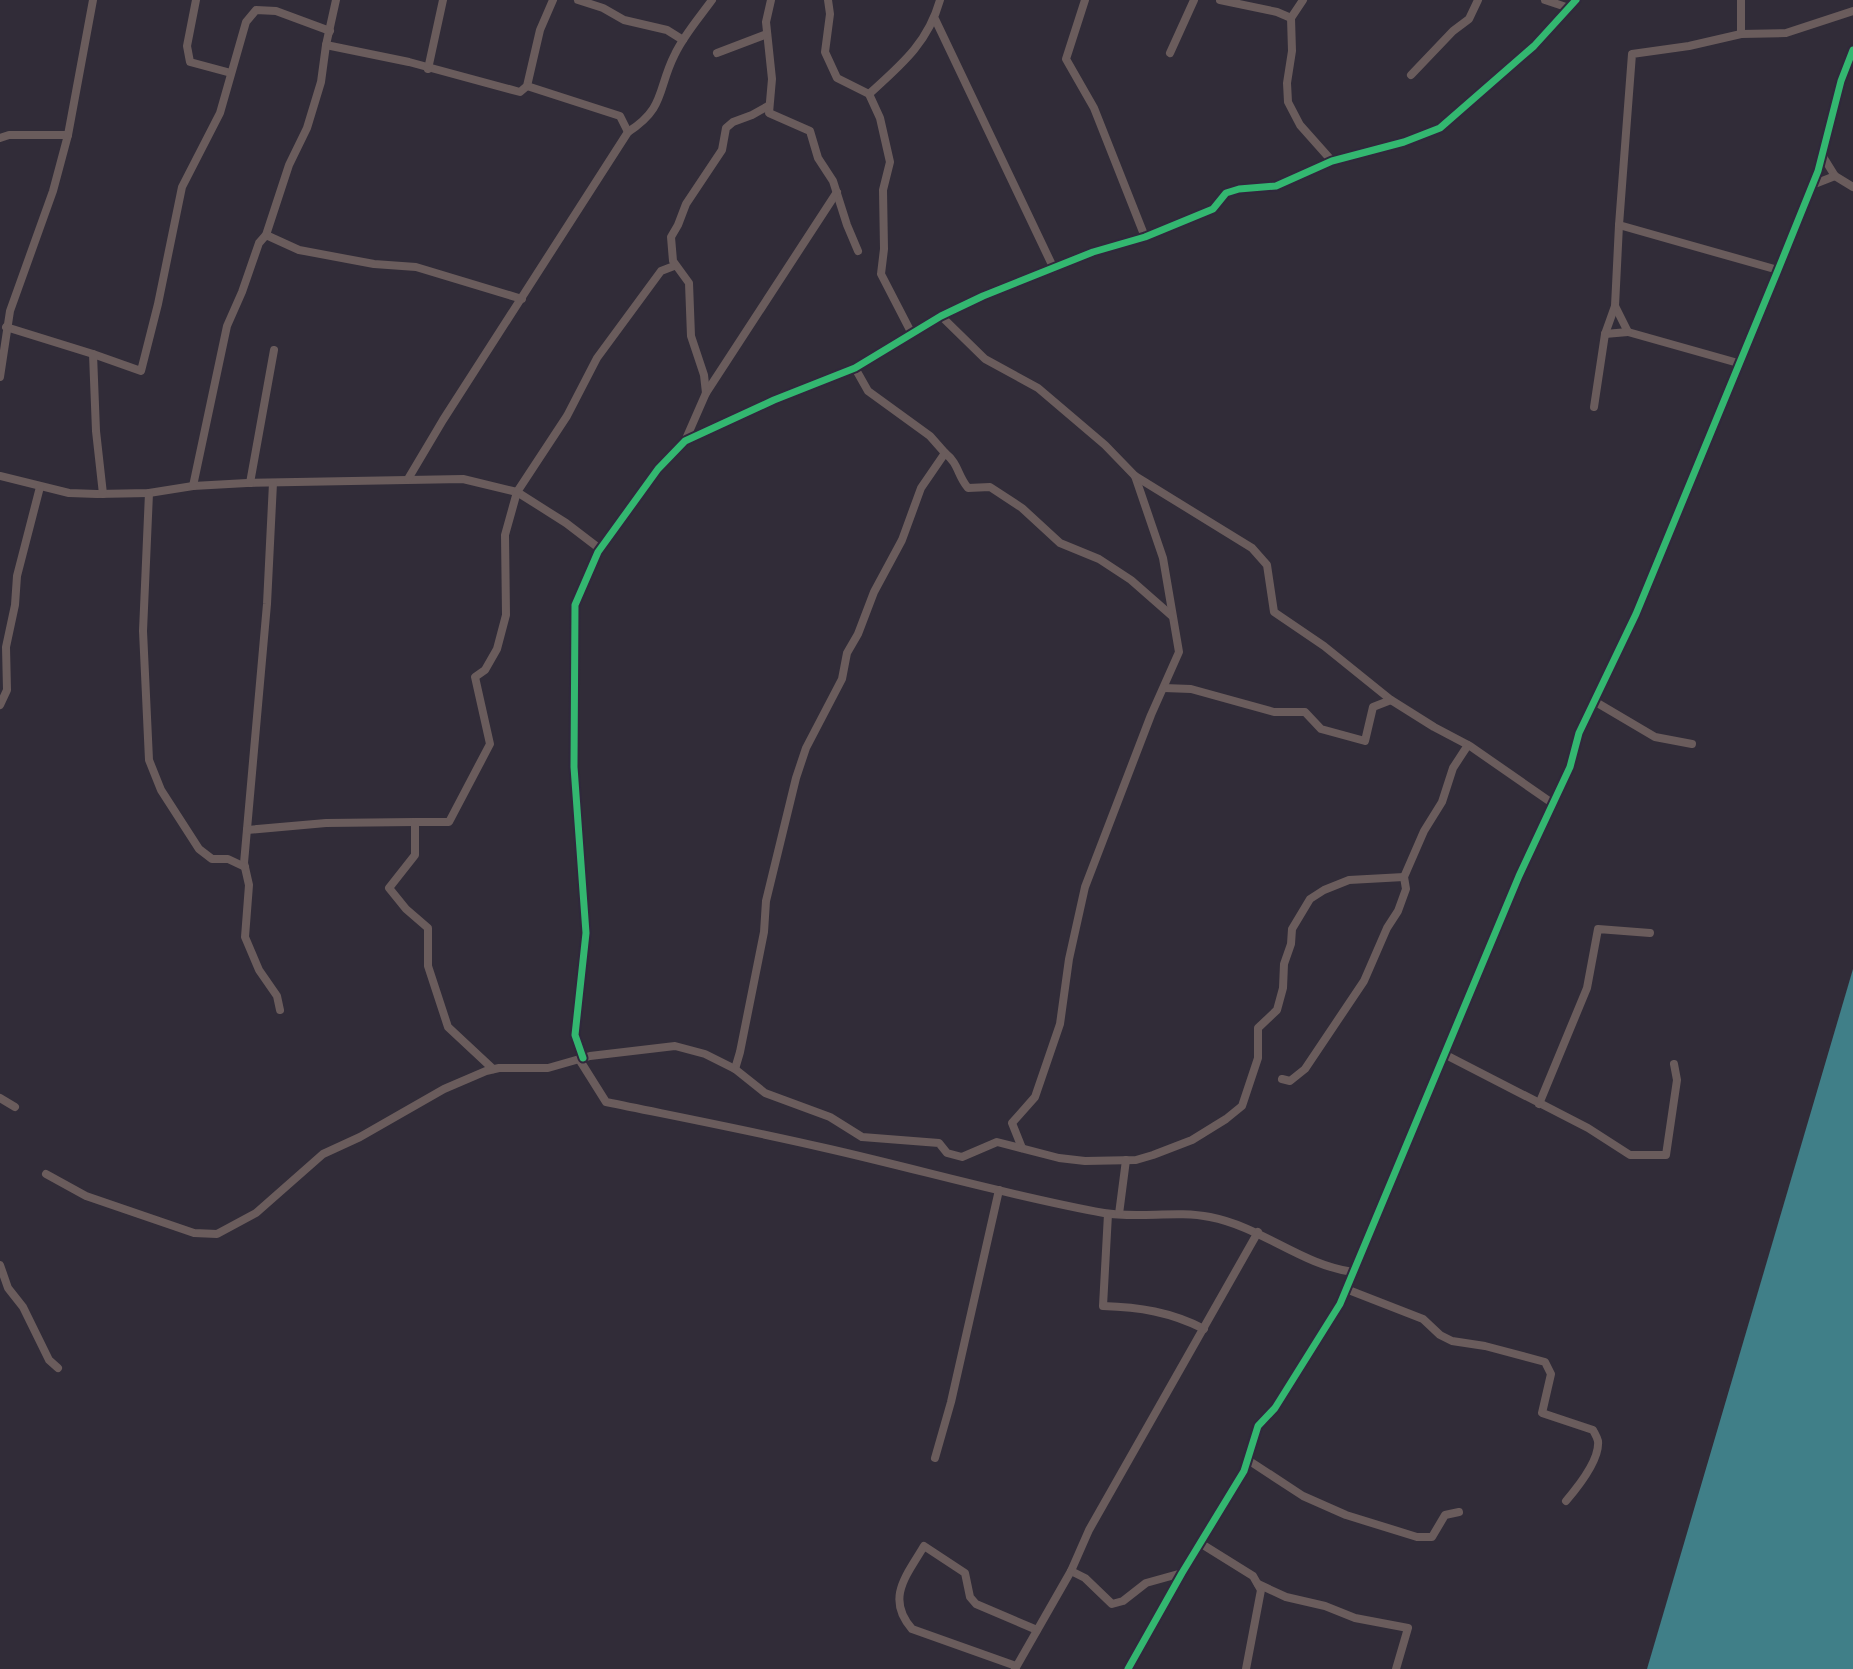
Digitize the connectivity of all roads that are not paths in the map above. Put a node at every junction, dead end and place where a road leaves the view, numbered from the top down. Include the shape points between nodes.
1 (93, 0) edge
2 (196, 0) edge
3 (336, 0) edge
4 (443, 0) edge
5 (553, 0) edge
6 (578, 0) edge
7 (712, 0) edge
8 (771, 0) edge
9 (828, 0) edge
10 (940, 0) edge
11 (1085, 0) edge
12 (1194, 0) edge
13 (1220, 0) edge
14 (1303, 0) edge
15 (1478, 0) edge
16 (1545, 0) edge
17 (1576, 0) edge
18 (1741, 0) edge
19 (1569, 8) junction
20 (1853, 11) edge
21 (1291, 18) junction
22 (935, 19) junction
23 (330, 31) junction
24 (767, 34) junction
25 (1741, 34) junction
26 (683, 40) junction
27 (326, 45) junction
28 (1853, 51) edge
29 (718, 53) dead end
30 (1170, 53) dead end
31 (428, 69) junction
32 (231, 73) junction
33 (1411, 75) dead end
34 (527, 86) junction
35 (869, 94) junction
36 (768, 106) junction
37 (628, 132) junction
38 (68, 135) junction
39 (0, 138) edge
40 (1822, 155) junction
41 (1332, 161) junction
42 (1835, 176) junction
43 (1812, 185) junction
44 (1853, 187) edge
45 (837, 192) junction
46 (1619, 225) junction
47 (266, 235) junction
48 (1145, 237) junction
49 (858, 251) dead end
50 (674, 266) junction
51 (1054, 269) junction
52 (1778, 270) junction
53 (522, 299) junction
54 (1615, 306) junction
55 (941, 316) junction
56 (6, 327) junction
57 (1628, 332) junction
58 (912, 334) junction
59 (1605, 334) junction
60 (274, 350) dead end
61 (93, 354) junction
62 (1738, 363) junction
63 (855, 368) junction
64 (0, 377) edge
65 (706, 393) junction
66 (1594, 407) dead end
67 (685, 441) junction
68 (945, 453) junction
69 (0, 476) edge
70 (1135, 476) junction
71 (408, 479) junction
72 (250, 483) junction
73 (273, 484) junction
74 (193, 486) junction
75 (40, 487) junction
76 (517, 492) junction
77 (149, 493) junction
78 (103, 494) junction
79 (600, 549) junction
80 (1172, 616) junction
81 (1164, 688) junction
82 (1391, 700) junction
83 (1594, 701) junction
84 (0, 705) edge
85 (1692, 744) dead end
86 (1468, 745) junction
87 (1552, 803) junction
88 (415, 822) junction
89 (247, 830) junction
90 (245, 867) junction
91 (1404, 877) junction
92 (1650, 933) dead end
93 (280, 1010) dead end
94 (1444, 1054) junction
95 (581, 1058) junction
96 (1674, 1064) dead end
97 (493, 1069) junction
98 (735, 1069) junction
99 (1282, 1079) dead end
100 (0, 1098) edge
101 (1539, 1104) junction
102 (15, 1107) dead end
103 (1021, 1148) junction
104 (1126, 1160) junction
105 (46, 1174) dead end
106 (999, 1190) junction
107 (1108, 1214) junction
108 (1119, 1214) junction
109 (1258, 1232) junction
110 (0, 1265) edge
111 (1353, 1272) junction
112 (1346, 1289) junction
113 (1204, 1329) junction
114 (58, 1368) dead end
115 (935, 1458) dead end
116 (1248, 1460) junction
117 (1566, 1501) dead end
118 (1458, 1512) dead end
119 (1200, 1543) junction
120 (1071, 1571) junction
121 (1182, 1573) junction
122 (1258, 1584) junction
123 (1037, 1630) junction
124 (1016, 1667) edge
125 (1128, 1669) edge
126 (1246, 1669) edge
127 (1396, 1669) edge

1 - 38 street
2 - 32 street via 187,46 190,62
3 - 23 street
4 - 31 street
5 - 34 street via 540,30
6 - 26 street via 624,20 667,30
7 - 26 street
8 - 24 street
9 - 35 street via 825,52 837,78
10 - 22 street
11 - 48 street via 1066,58 1094,108
12 - 30 street
13 - 21 street
14 - 21 street
15 - 33 street via 1469,19
16 - 19 street
17 - 19 street
18 - 25 street
19 - 41 street via 1534,46 1440,128
20 - 25 street via 1786,33
21 - 41 street via 1288,102 1300,125
22 - 35 street via 910,57
22 - 51 street
23 - 27 street
23 - 32 street via 276,11 256,10 246,22
24 - 29 street
24 - 36 street via 772,79
25 - 46 street via 1632,54
26 - 37 street via 655,108
27 - 31 street
27 - 47 street via 307,128 289,165
28 - 40 street
31 - 34 street via 520,92
32 - 61 street via 220,114 182,187 141,371
34 - 37 street via 620,116
35 - 58 street via 890,162 883,190 881,274
36 - 45 street via 769,113 810,131 818,158
36 - 50 street via 726,128 722,150 686,204 671,237
37 - 53 street
38 - 39 street
38 - 56 street
40 - 42 street
40 - 43 street
41 - 48 street via 1276,186 1226,193 1213,209
42 - 43 street
42 - 44 street
43 - 52 street
45 - 49 street
45 - 65 street
46 - 52 street
46 - 54 street
47 - 53 street via 299,250 416,267
47 - 74 street via 227,326
48 - 51 street
50 - 65 street via 689,283 691,336
50 - 76 street via 661,271 597,358 567,416
51 - 55 street
52 - 62 street
53 - 71 street
54 - 57 street
54 - 59 street
55 - 58 street
55 - 70 street via 985,359 1038,387
56 - 61 street
56 - 64 street
57 - 59 street
57 - 62 street
58 - 63 street
59 - 66 street
60 - 72 street
61 - 78 street
62 - 83 street via 1636,614
63 - 67 street
63 - 68 street via 868,391 930,436
65 - 67 street
67 - 79 street via 658,468
68 - 80 street via 968,488 989,486 1022,508 1060,543 1099,559 1131,580
68 - 98 street via 921,488 902,540 847,653 842,679 806,748 766,901 764,932
69 - 75 street
70 - 80 street via 1163,558
70 - 82 street via 1252,548 1267,565 1274,612
71 - 73 street
71 - 76 street via 463,479
72 - 73 street
72 - 74 street
73 - 89 street
74 - 77 street
75 - 78 street
75 - 84 street via 17,576 6,647 6,690
76 - 79 street
76 - 88 street via 505,535 506,615 498,649 475,677 490,744 449,822
77 - 78 street
77 - 90 street via 144,631 149,760 161,790 198,849 212,859 228,859
79 - 95 street via 575,605 574,767 586,933 575,1035
80 - 81 street via 1179,652
81 - 82 street via 1191,689 1274,712 1305,712 1321,729 1365,741 1373,707
81 - 103 street via 1085,887 1060,1024 1035,1097 1012,1123
82 - 86 street
83 - 85 street via 1655,737
83 - 87 street
86 - 87 street
86 - 91 street
87 - 94 street
88 - 89 street via 326,822
88 - 97 street via 415,855 388,888 428,928 428,966 448,1027
89 - 90 street
90 - 93 street via 245,937
91 - 99 street via 1406,889 1398,911 1364,981 1305,1069 1290,1081
91 - 104 street via 1349,880 1310,899 1292,929 1277,1010 1258,1028 1258,1058 1242,1106 1192,1140
92 - 101 street via 1598,929 1587,988
94 - 101 street
94 - 111 street
95 - 97 street via 548,1068
95 - 98 street via 675,1046
95 - 106 street via 606,1102
96 - 101 street via 1677,1080 1666,1155 1630,1155
97 - 105 street via 444,1089 323,1154 256,1213 217,1234 194,1233 97,1200
98 - 103 street via 765,1093 830,1117 862,1137 939,1143 947,1153 962,1157 997,1142
100 - 102 street
103 - 104 street via 1085,1161
104 - 108 street
106 - 107 street
106 - 115 street
107 - 108 street
107 - 113 street via 1103,1307 1149,1309
108 - 109 street via 1209,1217
109 - 111 street via 1332,1269
109 - 113 street
110 - 114 street via 8,1288
111 - 112 street
112 - 116 street via 1275,1408 1258,1426
112 - 117 street via 1423,1319 1452,1341 1545,1362 1551,1374 1542,1413 1593,1430 1598,1441 1593,1461
113 - 120 street via 1089,1530
116 - 118 street via 1303,1496 1346,1516 1417,1537 1432,1537 1445,1515
116 - 119 street
119 - 121 street
119 - 122 street via 1253,1576
120 - 121 street via 1112,1604 1146,1583
120 - 123 street
121 - 125 street
122 - 126 street via 1258,1616
122 - 127 street via 1355,1618 1408,1628
123 - 124 street
123 - 124 street via 976,1604 965,1573 924,1546 898,1599 902,1617 912,1629

